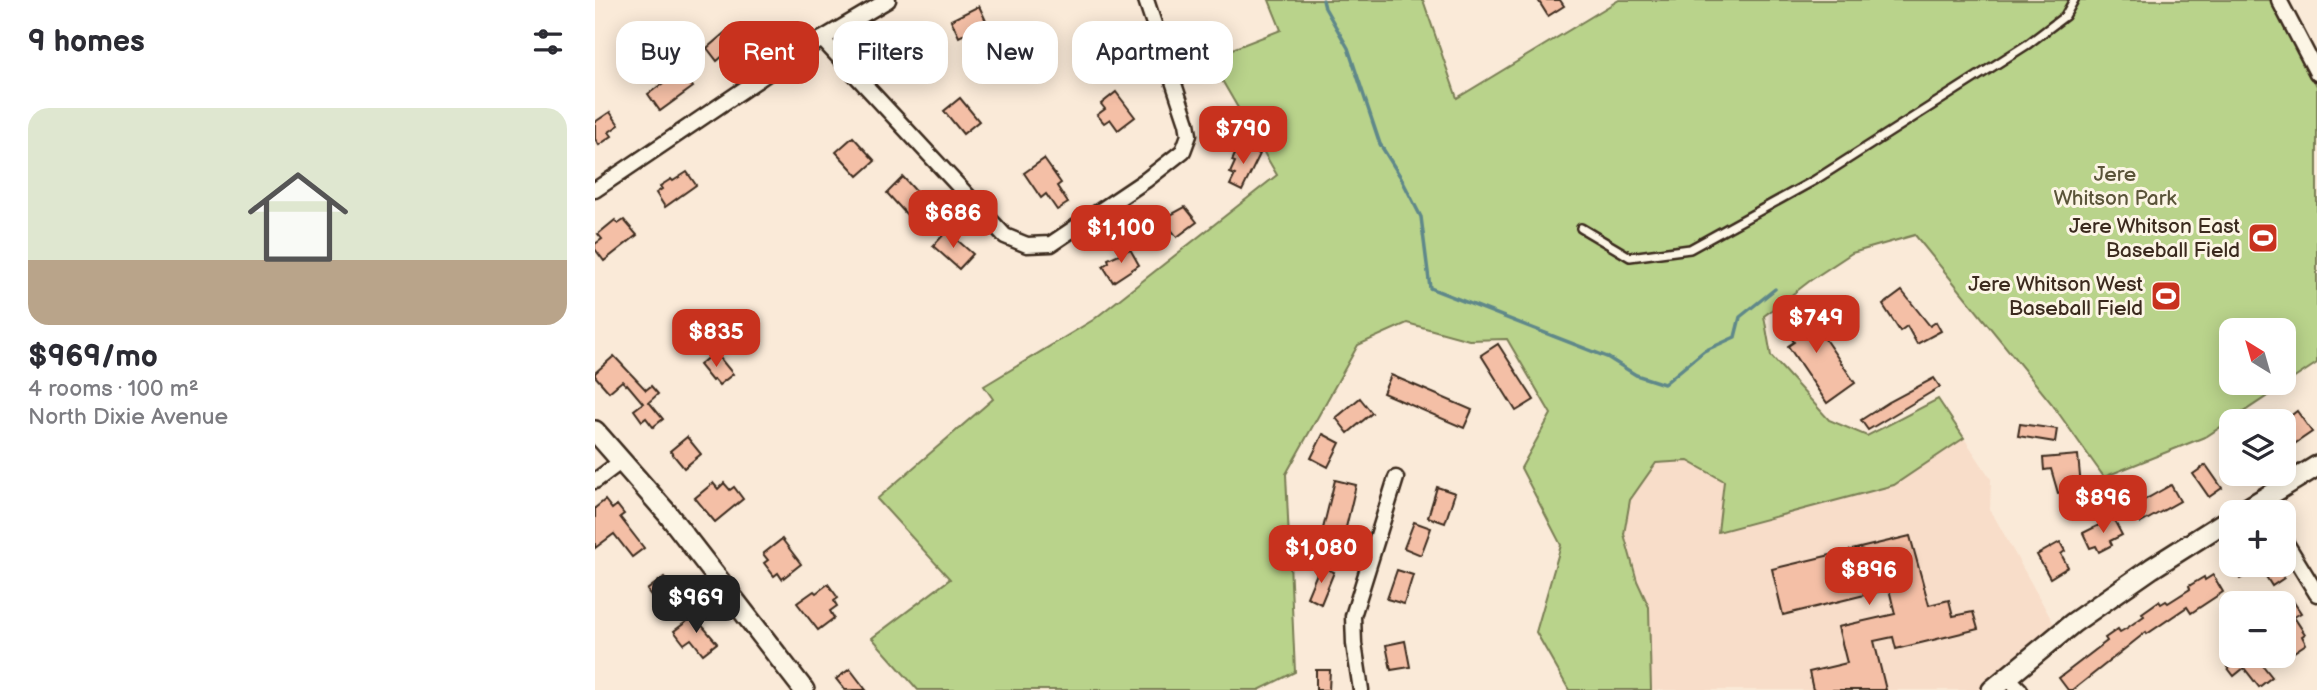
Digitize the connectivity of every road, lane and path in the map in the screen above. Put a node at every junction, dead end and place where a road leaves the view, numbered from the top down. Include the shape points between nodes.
1 (888, 0) edge
2 (1146, 0) edge
3 (2074, 0) edge
4 (2279, 0) edge
5 (822, 39) junction
6 (2317, 73) edge
7 (595, 190) edge
8 (1581, 228) dead end
9 (595, 431) edge
10 (622, 460) junction
11 (2317, 466) edge
12 (1396, 478) dead end
13 (595, 481) edge
14 (2272, 500) edge
15 (2219, 526) edge
16 (2296, 560) edge
17 (2317, 594) edge
18 (2014, 683) edge
19 (804, 690) edge
20 (1361, 690) edge
21 (1992, 690) edge

1 - 5 street
2 - 5 street via 1187,123 1189,135 1183,151 1051,244 1027,245 1005,236
3 - 8 lane via 2065,16 2028,44 1815,180 1690,249 1630,257
4 - 6 street
5 - 7 street
9 - 10 street
10 - 13 street
10 - 19 street
11 - 14 street
12 - 20 street via 1353,616
15 - 18 street via 2073,623
16 - 17 street
18 - 21 street

